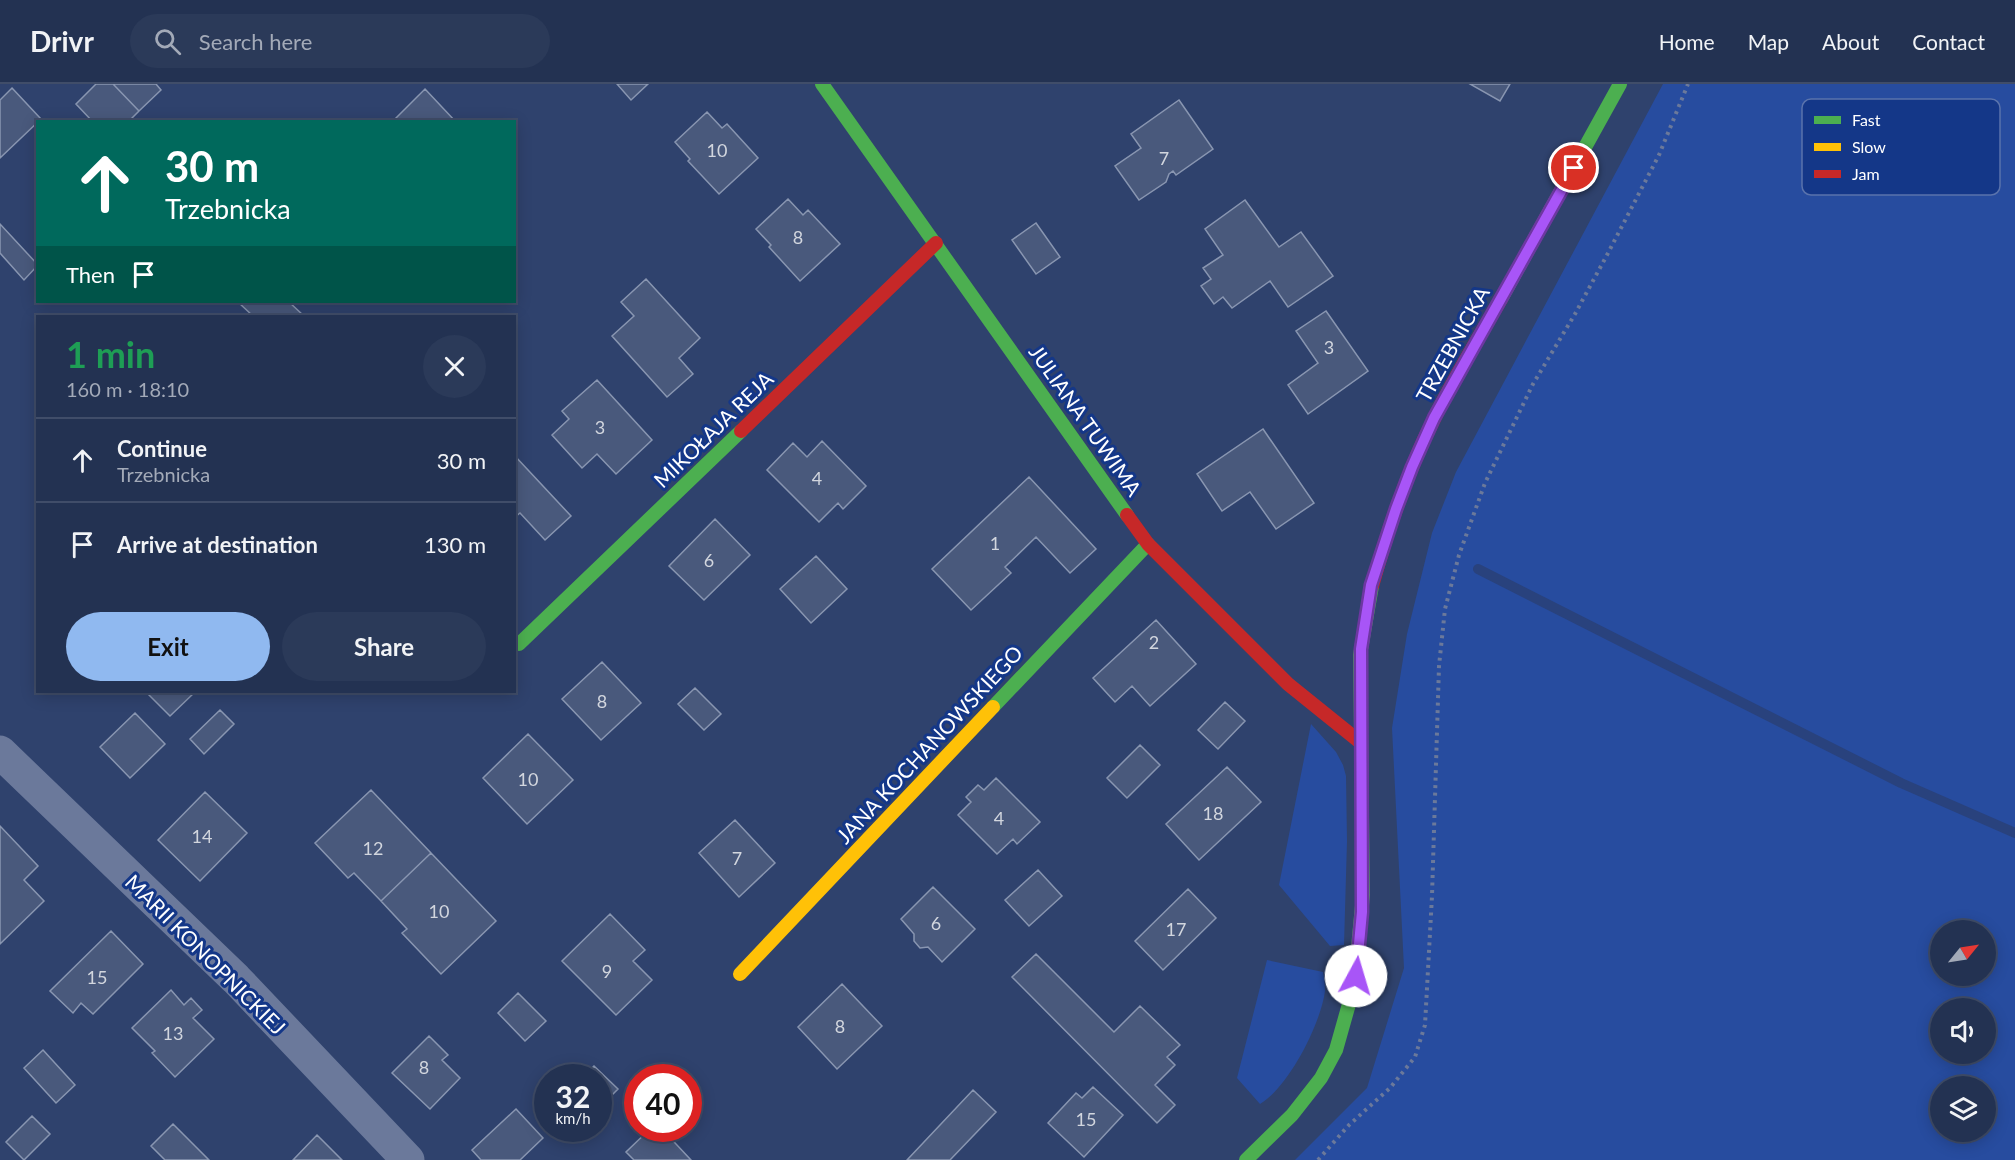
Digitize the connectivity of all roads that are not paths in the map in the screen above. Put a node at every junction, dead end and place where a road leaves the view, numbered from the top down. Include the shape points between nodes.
1 (822, 84) edge
2 (1620, 84) edge
3 (936, 243) junction
4 (1148, 544) junction
5 (519, 644) dead end
6 (1360, 742) junction
7 (0, 753) edge
8 (740, 974) dead end
9 (408, 1160) edge
10 (1246, 1160) edge

1 - 3 street, JULIANA TUWIMA
2 - 6 street, TRZEBNICKA via 1434,418 1412,467 1371,585 1361,649
3 - 4 street, JULIANA TUWIMA
3 - 5 street, MIKOŁAJA REJA
4 - 6 street, JULIANA TUWIMA via 1288,684
4 - 8 street, JANA KOCHANOWSKIEGO
6 - 10 street, TRZEBNICKA via 1362,912 1356,976 1344,1025 1314,1090
7 - 9 street, MARII KONOPNICKIEJ via 236,980

